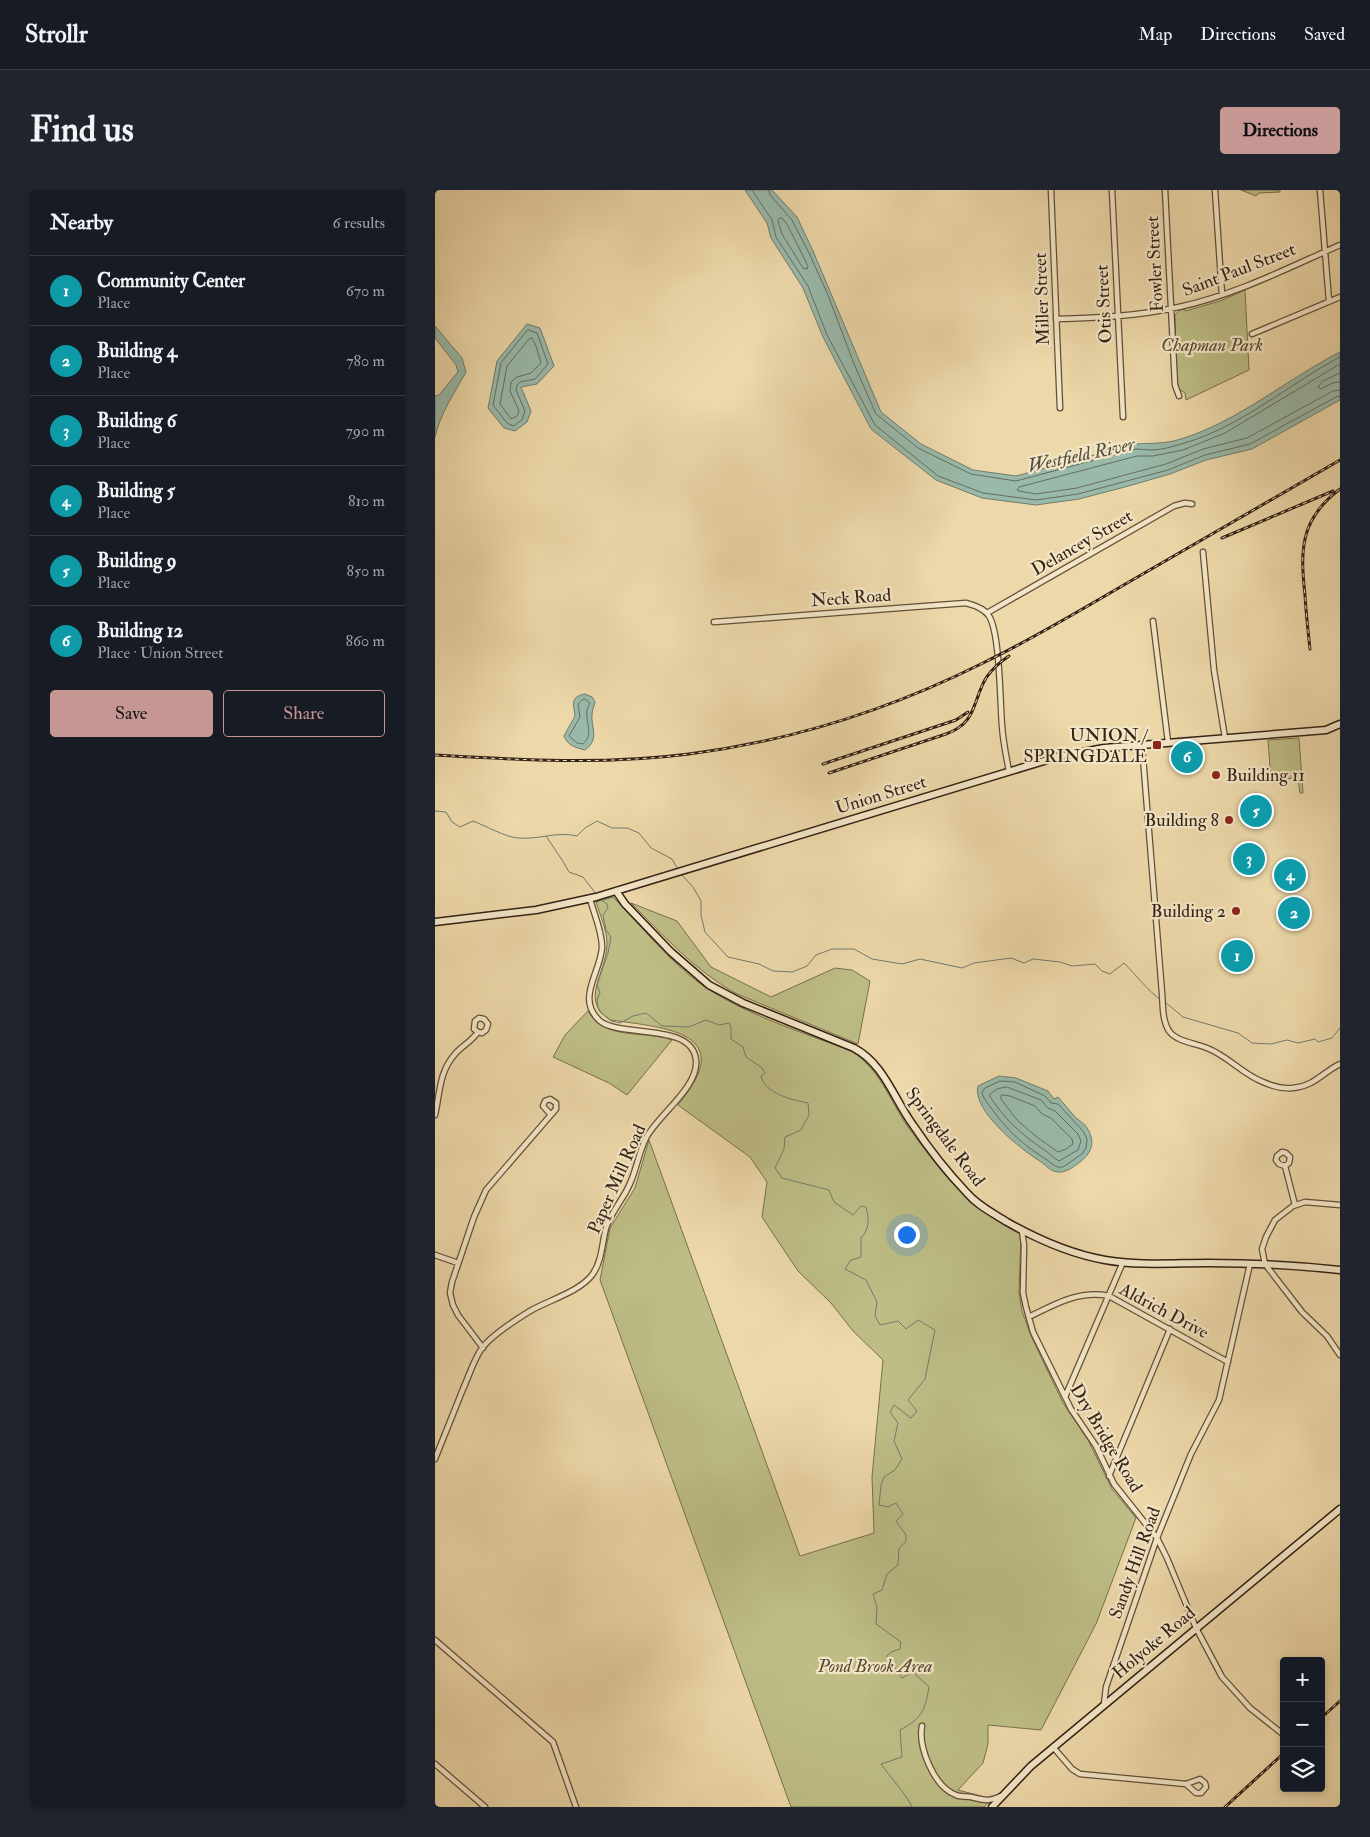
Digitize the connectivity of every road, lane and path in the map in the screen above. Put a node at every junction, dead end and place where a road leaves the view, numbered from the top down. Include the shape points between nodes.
1 (1051, 190) edge
2 (1112, 190) edge
3 (1165, 190) edge
4 (1215, 190) edge
5 (1320, 190) edge
6 (1340, 245) edge
7 (1324, 252) junction
8 (1222, 295) junction
9 (1340, 296) edge
10 (1329, 301) junction
11 (1172, 309) junction
12 (1118, 317) junction
13 (1057, 319) junction
14 (1252, 334) dead end
15 (1179, 396) dead end
16 (1060, 408) dead end
17 (1123, 416) dead end
18 (1192, 504) dead end
19 (1203, 552) dead end
20 (987, 613) junction
21 (1153, 621) dead end
22 (714, 622) dead end
23 (1340, 724) edge
24 (1225, 738) junction
25 (1168, 742) junction
26 (1142, 745) junction
27 (1009, 772) junction
28 (616, 891) junction
29 (596, 897) junction
30 (435, 922) edge
31 (478, 1032) dead end
32 (1340, 1064) edge
33 (551, 1115) dead end
34 (435, 1116) edge
35 (1285, 1166) dead end
36 (1295, 1204) junction
37 (1340, 1206) edge
38 (1022, 1231) junction
39 (435, 1255) edge
40 (1123, 1262) junction
41 (458, 1263) junction
42 (1250, 1264) junction
43 (1265, 1264) junction
44 (1340, 1270) edge
45 (1109, 1296) junction
46 (1029, 1317) junction
47 (1170, 1329) junction
48 (483, 1348) junction
49 (1340, 1354) edge
50 (1228, 1362) junction
51 (1065, 1397) junction
52 (435, 1459) edge
53 (1109, 1476) junction
54 (1340, 1509) edge
55 (1157, 1538) junction
56 (1196, 1628) junction
57 (435, 1640) edge
58 (1105, 1704) junction
59 (922, 1726) dead end
60 (1280, 1732) edge
61 (1053, 1747) junction
62 (435, 1764) edge
63 (1186, 1784) dead end
64 (1002, 1795) junction
65 (485, 1807) edge
66 (576, 1807) edge
67 (992, 1807) edge

1 - 13 street, Miller Street
2 - 12 street, Otis Street
3 - 11 street, Fowler Street
4 - 8 street
5 - 7 street
6 - 7 street, Saint Paul Street
7 - 8 street, Saint Paul Street
7 - 10 street
8 - 11 street, Saint Paul Street
9 - 10 street
10 - 14 street
11 - 12 street, Saint Paul Street
11 - 15 street, Fowler Street via 1175,385
12 - 13 street, Saint Paul Street
12 - 17 street, Otis Street
13 - 16 street, Miller Street
18 - 20 street, Delancey Street via 1174,506
19 - 24 street via 1214,670
20 - 22 street, Neck Road via 966,602
20 - 27 street via 995,637 1002,729
21 - 25 street
23 - 24 street, Union Street via 1326,730
24 - 25 street, Union Street
25 - 26 street, Union Street
26 - 27 street, Union Street via 1057,757
26 - 32 street via 1164,1018 1170,1032 1177,1038 1222,1055 1251,1077 1279,1088 1306,1085
27 - 28 street, Union Street
28 - 29 street, Union Street
28 - 38 street, Springdale Road via 671,952 709,985 743,1003 854,1048 868,1058 881,1073 913,1126 968,1194 988,1211
29 - 30 street, Union Street via 536,910
29 - 48 street, Paper Mill Road via 602,946 589,991 594,1015 611,1026 657,1032 680,1039 694,1053 695,1071 678,1099 646,1138 632,1181 607,1227 593,1274 577,1287 530,1311
31 - 34 street via 454,1055 445,1069 439,1085
33 - 41 street via 486,1190
35 - 36 street
36 - 37 street
36 - 43 street via 1278,1217 1268,1232 1262,1249
38 - 40 street, Springdale Road via 1091,1257
38 - 46 street, Dry Bridge Road via 1023,1293
39 - 41 street
40 - 42 street, Springdale Road
40 - 45 street
41 - 48 street via 451,1286 452,1301 458,1315
42 - 43 street, Springdale Road
42 - 50 street, Sandy Hill Road
43 - 44 street, Springdale Road
43 - 49 street via 1300,1310
45 - 46 street, Aldrich Drive via 1075,1296
45 - 47 street, Aldrich Drive
45 - 51 street
46 - 51 street, Dry Bridge Road
47 - 50 street, Aldrich Drive
47 - 53 street
48 - 52 street, Paper Mill Road
50 - 55 street, Sandy Hill Road via 1216,1408 1191,1454
51 - 53 street, Dry Bridge Road
53 - 55 street, Dry Bridge Road
54 - 56 street, Holyoke Road
55 - 56 street, Dry Bridge Road
55 - 58 street, Sandy Hill Road via 1106,1687
56 - 58 street, Holyoke Road
56 - 60 street, Dry Bridge Road via 1227,1683 1250,1708
57 - 66 street via 553,1742
58 - 61 street, Holyoke Road
59 - 64 street via 926,1756 933,1775 944,1788 956,1795 991,1801
61 - 63 street via 1079,1774
61 - 64 street, Holyoke Road
62 - 65 street
64 - 67 street, Holyoke Road

